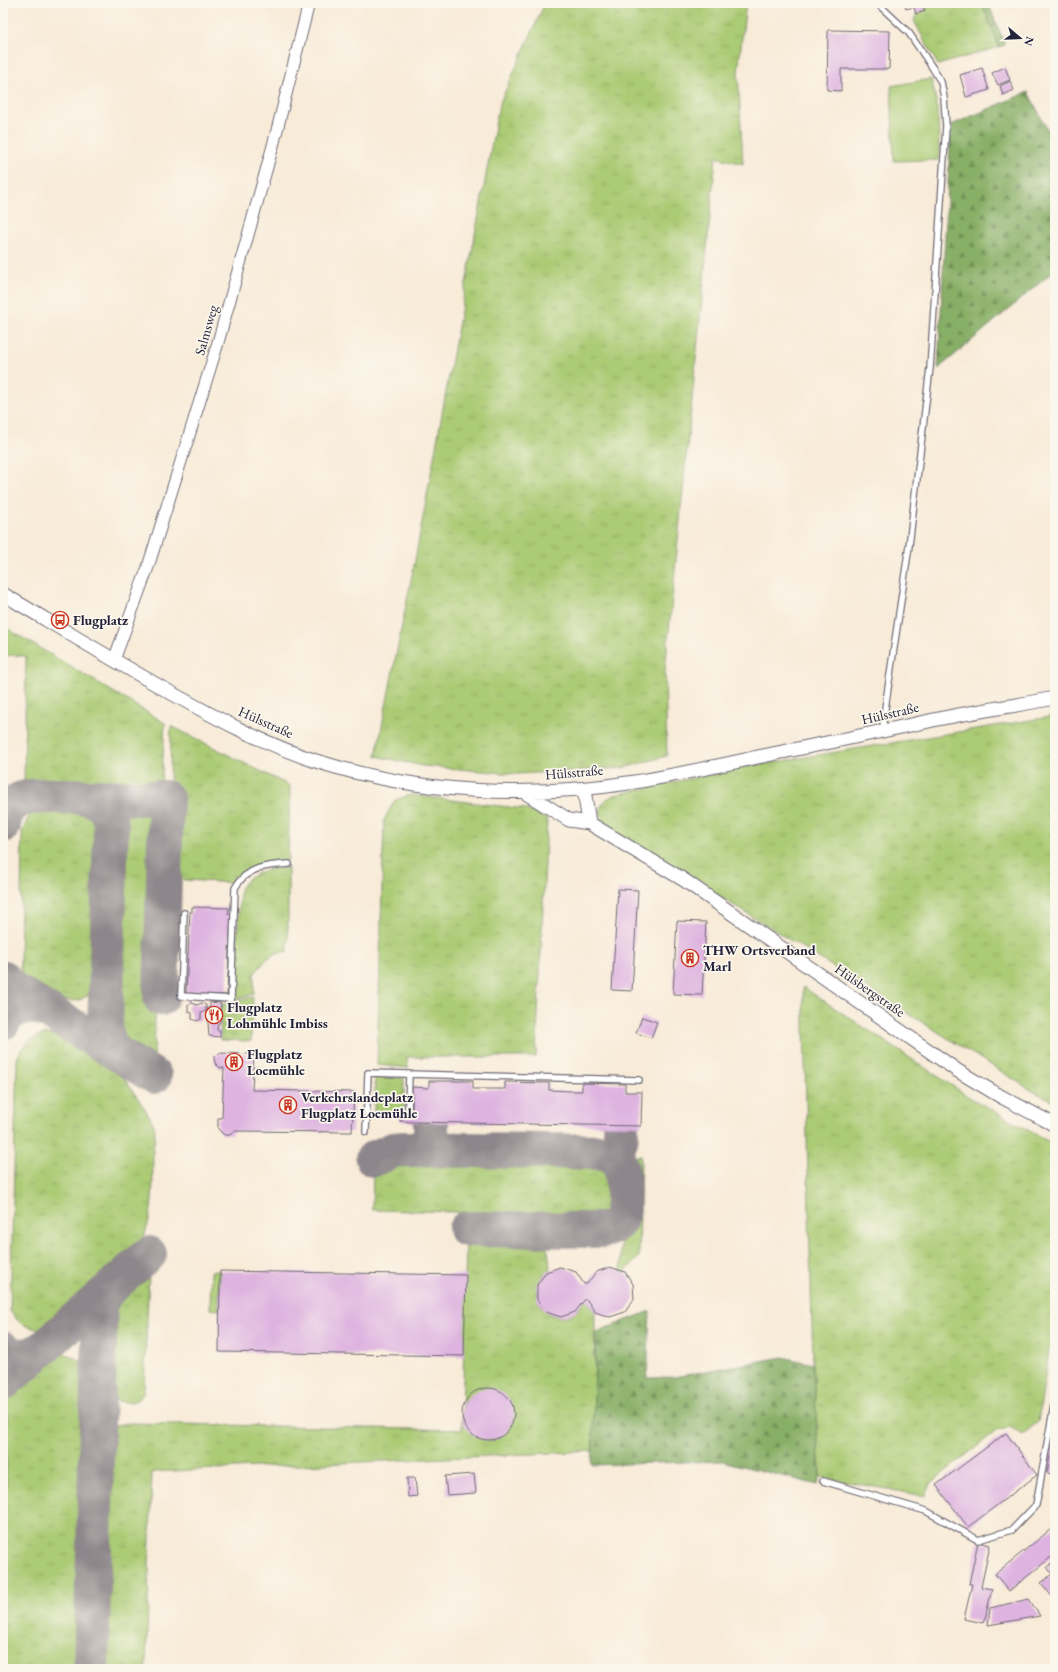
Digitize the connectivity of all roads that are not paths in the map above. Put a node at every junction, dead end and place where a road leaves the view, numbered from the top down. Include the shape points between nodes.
1 (309, 3) edge
2 (877, 3) edge
3 (3, 594) edge
4 (114, 660) junction
5 (1055, 698) edge
6 (884, 732) junction
7 (584, 789) junction
8 (524, 792) junction
9 (589, 823) junction
10 (289, 864) dead end
11 (184, 913) dead end
12 (409, 1074) junction
13 (639, 1080) dead end
14 (408, 1110) dead end
15 (1055, 1125) edge
16 (366, 1132) dead end
17 (1055, 1400) edge
18 (823, 1481) dead end

1 - 4 street, Salmsweg via 274,142 217,346 148,567
2 - 6 lane via 909,33 941,82 946,126 930,368
3 - 4 street, Hülsstraße
4 - 8 street, Hülsstraße via 206,713 262,740 317,761 434,787
5 - 6 street, Hülsstraße
6 - 7 street, Hülsstraße via 636,782
7 - 8 street, Hülsstraße
7 - 9 street
8 - 9 street, Hülsbergstraße via 569,820
9 - 15 street, Hülsbergstraße via 684,880 958,1071
10 - 11 lane via 258,868 247,874 235,888 231,999 181,996
12 - 13 lane
12 - 14 lane
12 - 16 lane via 368,1073
17 - 18 lane via 1036,1505 1012,1530 978,1540 926,1511

